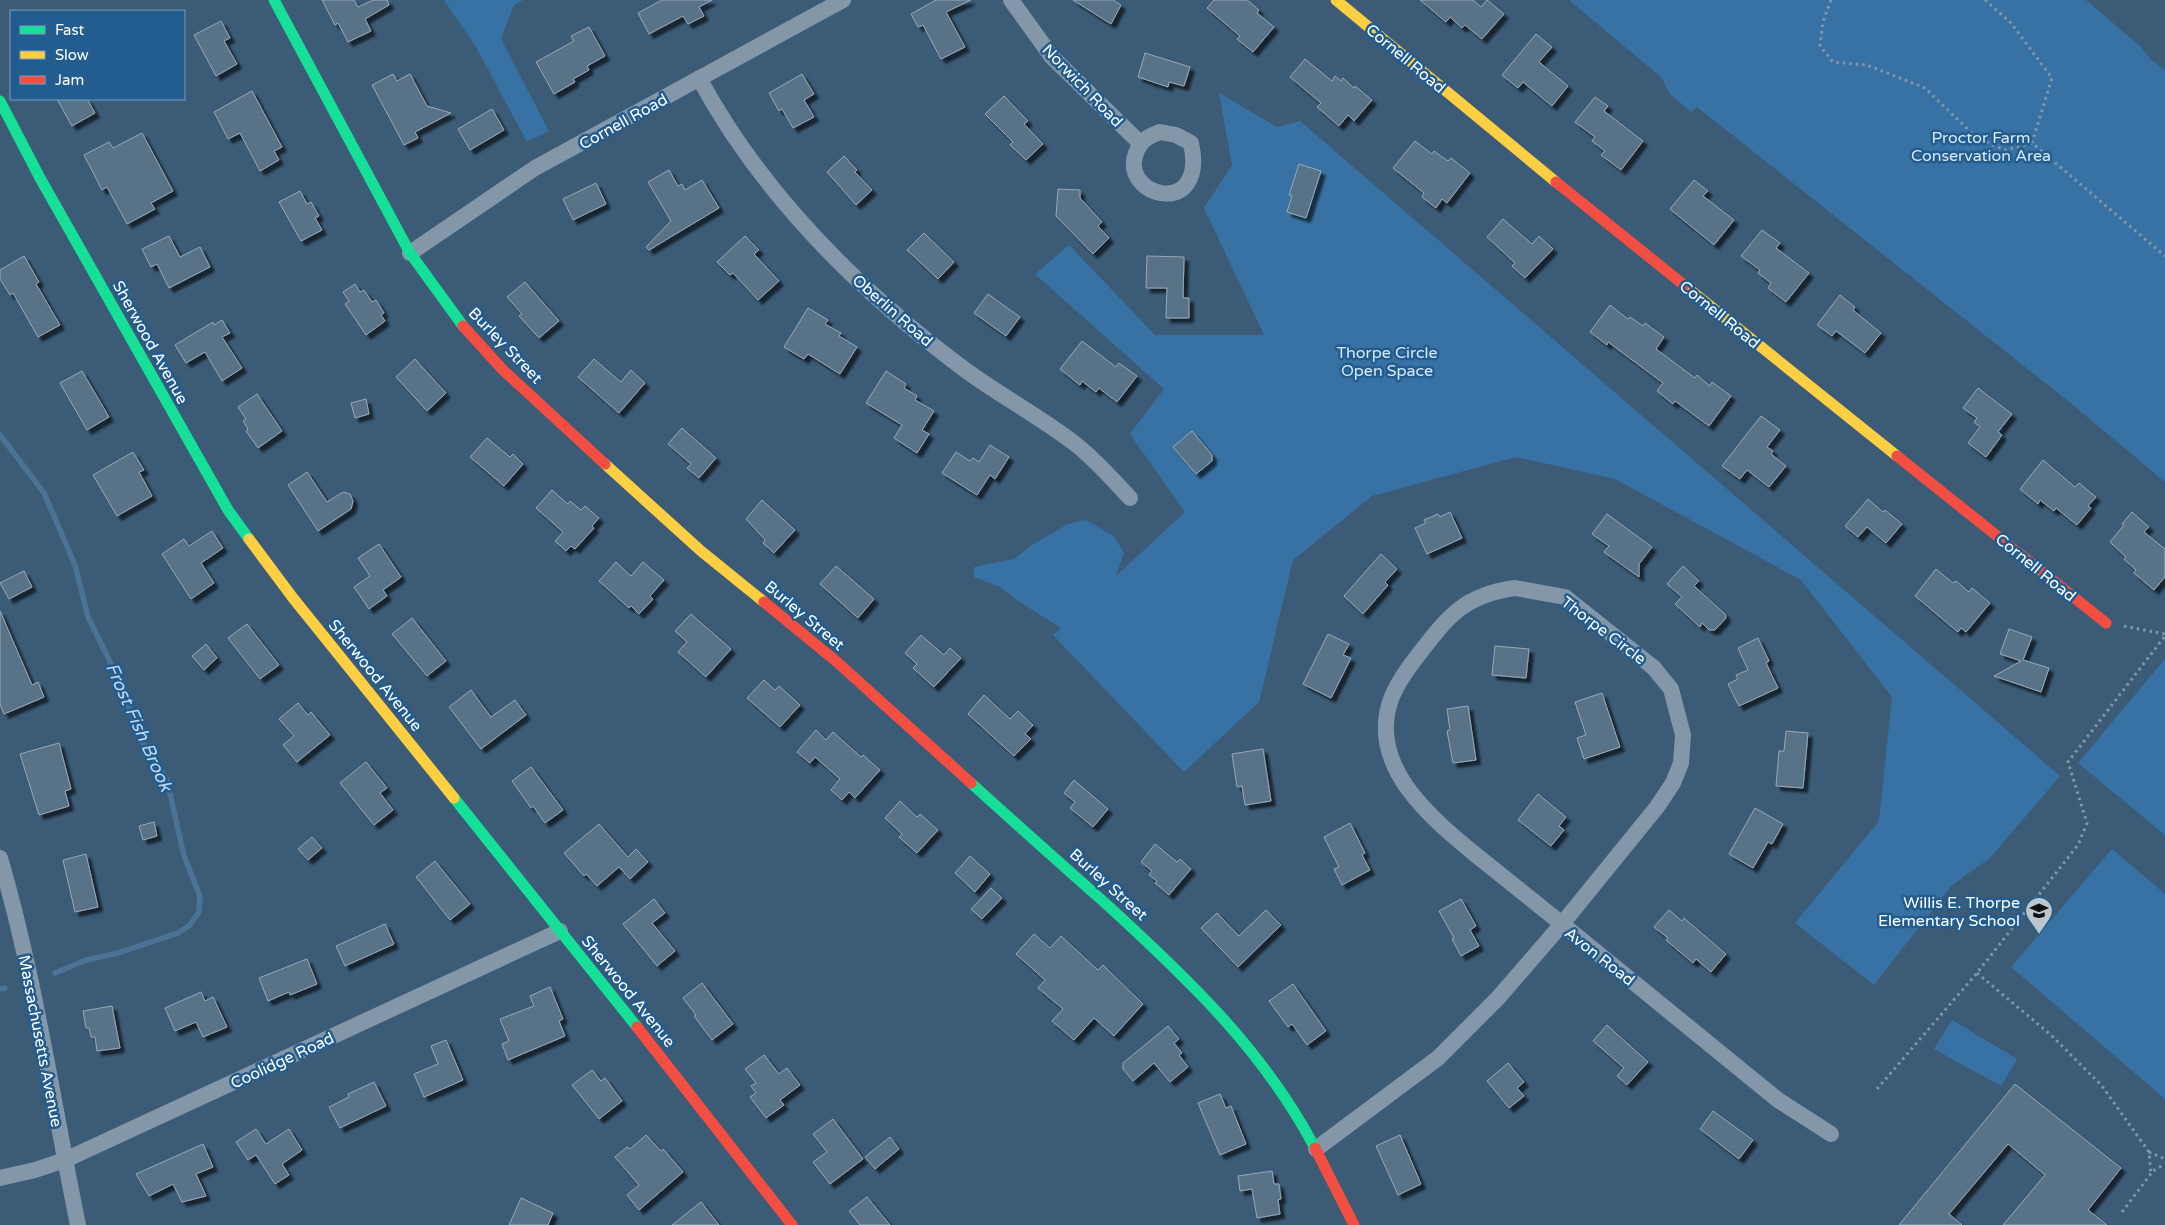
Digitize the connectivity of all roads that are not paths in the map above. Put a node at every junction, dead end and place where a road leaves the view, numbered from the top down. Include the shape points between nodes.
1 (274, 0) edge
2 (843, 0) edge
3 (1012, 0) edge
4 (1336, 0) edge
5 (699, 78) junction
6 (0, 101) edge
7 (1140, 143) dead end
8 (410, 253) junction
9 (1130, 498) dead end
10 (2106, 624) road end
11 (0, 858) edge
12 (1562, 924) junction
13 (560, 932) junction
14 (1831, 1134) dead end
15 (1316, 1149) junction
16 (64, 1160) junction
17 (0, 1178) edge
18 (78, 1225) edge
19 (792, 1225) edge
20 (1354, 1225) edge

1 - 8 street, Burley Street
2 - 5 street, Cornell Road
3 - 7 street, Norwich Road via 1052,57
4 - 10 street, Cornell Road via 1569,193
5 - 8 street, Cornell Road via 535,168
5 - 9 street, Oberlin Road via 717,111 790,212 844,268 925,340 1072,441 1094,459
6 - 13 street, Sherwood Avenue via 228,510
8 - 15 street, Burley Street via 456,319 503,370 702,551 837,662 1170,962 1237,1032 1298,1117
11 - 16 street, Massachusetts Avenue via 28,971
12 - 12 street, Thorpe Circle via 1673,783 1681,763 1683,735 1671,689 1654,668 1566,597 1515,588 1492,591 1466,603 1434,634 1404,673 1391,700 1386,725 1389,753 1400,779 1418,803
12 - 14 street, Avon Road via 1778,1100
12 - 15 street, Avon Road via 1498,998 1438,1058
13 - 16 street, Coolidge Road
13 - 19 street, Sherwood Avenue
15 - 20 street, Burley Street
16 - 17 street, Coolidge Road
16 - 18 street, Massachusetts Avenue

